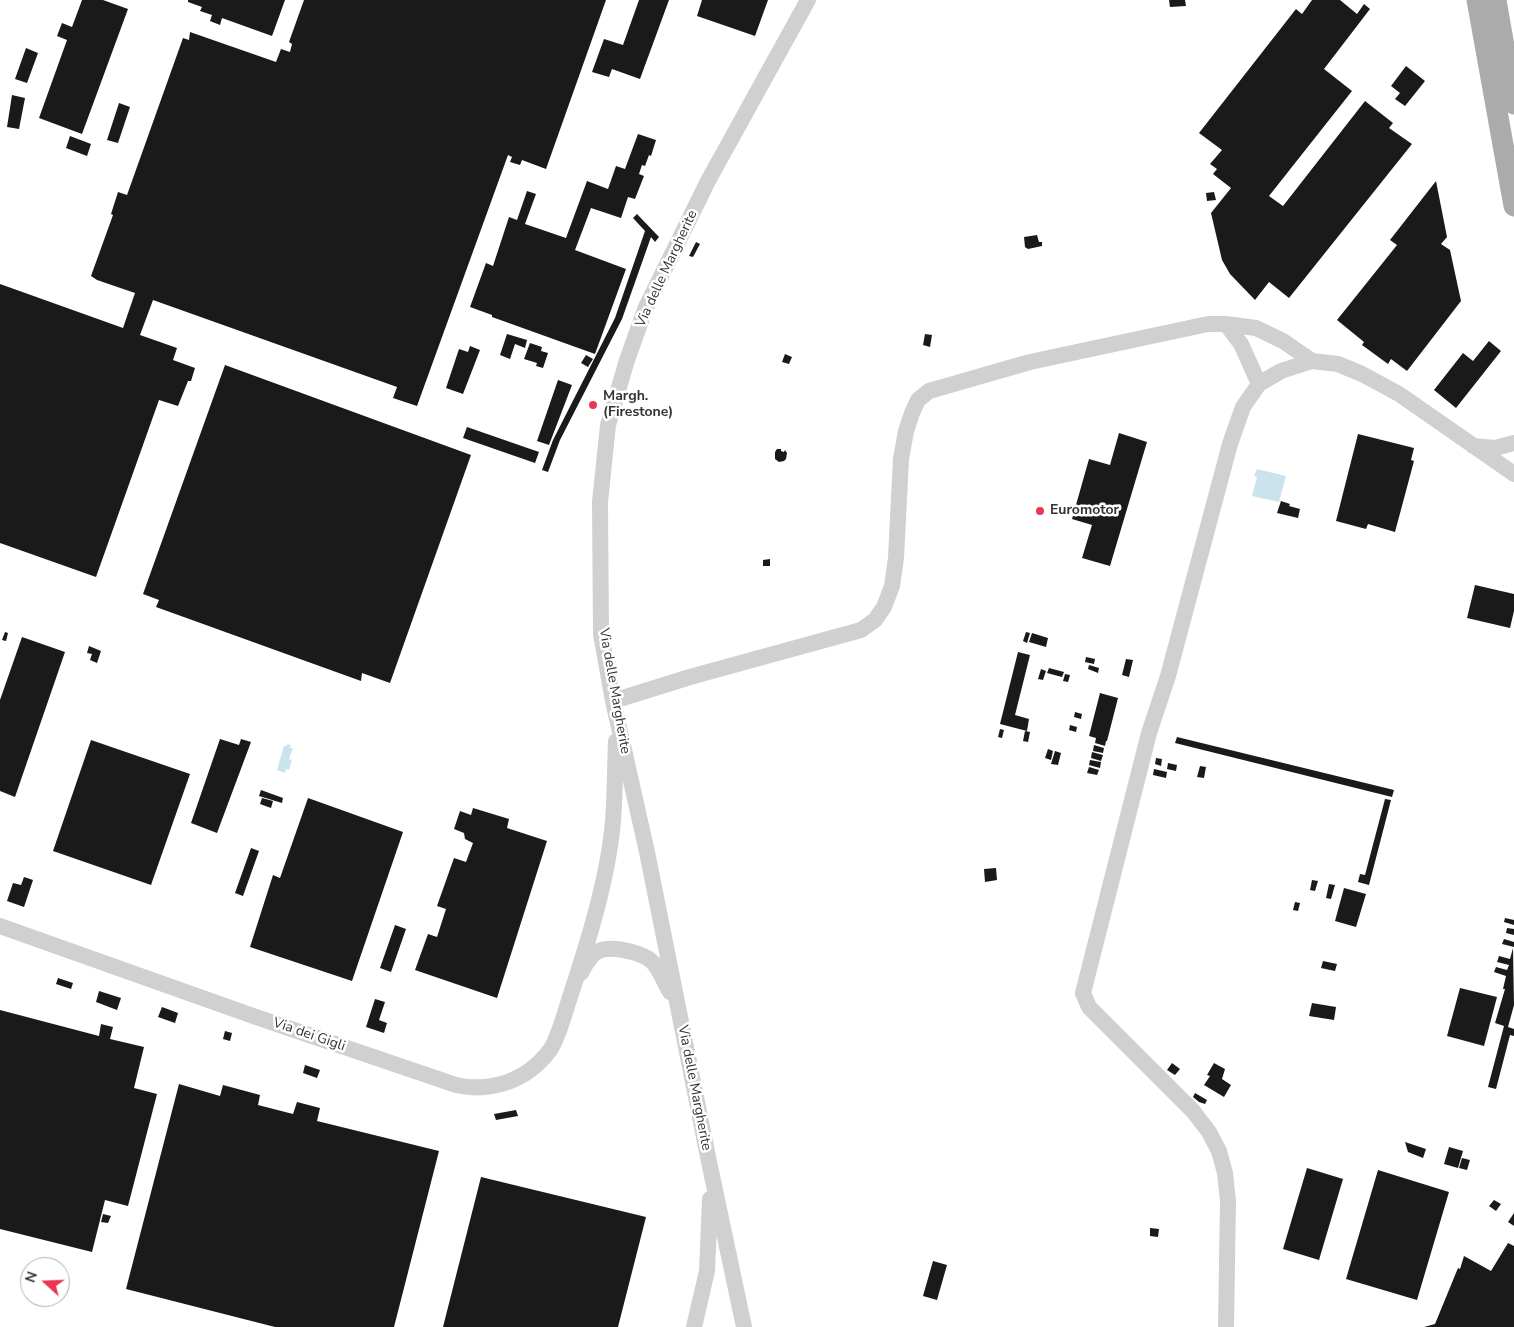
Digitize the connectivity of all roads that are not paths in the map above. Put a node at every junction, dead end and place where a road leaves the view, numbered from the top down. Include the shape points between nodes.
1 (808, 0) edge
2 (1478, 0) edge
3 (1496, 0) edge
4 (1514, 104) edge
5 (1514, 206) edge
6 (1226, 324) junction
7 (1312, 361) junction
8 (1259, 384) junction
9 (1514, 443) edge
10 (1473, 446) junction
11 (1514, 474) edge
12 (615, 709) junction
13 (0, 926) edge
14 (573, 988) junction
15 (676, 1002) junction
16 (708, 1157) junction
17 (694, 1327) edge
18 (744, 1327) edge
19 (1226, 1327) edge

1 - 12 street, Via delle Margherite via 708,181 646,307 608,425 600,502 601,634
2 - 5 main road
3 - 4 main road
6 - 7 street via 1256,328 1283,341
6 - 8 street via 1241,344
6 - 12 street via 1208,324 1030,362 929,391 918,400 906,431 892,586 875,620 861,630 690,677
7 - 8 street via 1281,371
7 - 10 street via 1338,364 1362,374 1399,394
8 - 19 street via 1243,407 1230,444 1168,676 1149,733 1083,993 1089,1007 1193,1111 1219,1152 1228,1201
9 - 10 street via 1495,448
10 - 11 street
12 - 14 street, Via dei Gigli via 613,821 608,860
12 - 15 street, Via delle Margherite
13 - 14 street, Via dei Gigli via 468,1088 488,1088 507,1083 524,1075 540,1061 551,1049
14 - 15 street, Via dei Gigli via 587,962 600,951 615,949 629,951 655,964
15 - 16 street, Via delle Margherite
16 - 17 street via 707,1271
16 - 18 street, Via delle Margherite

